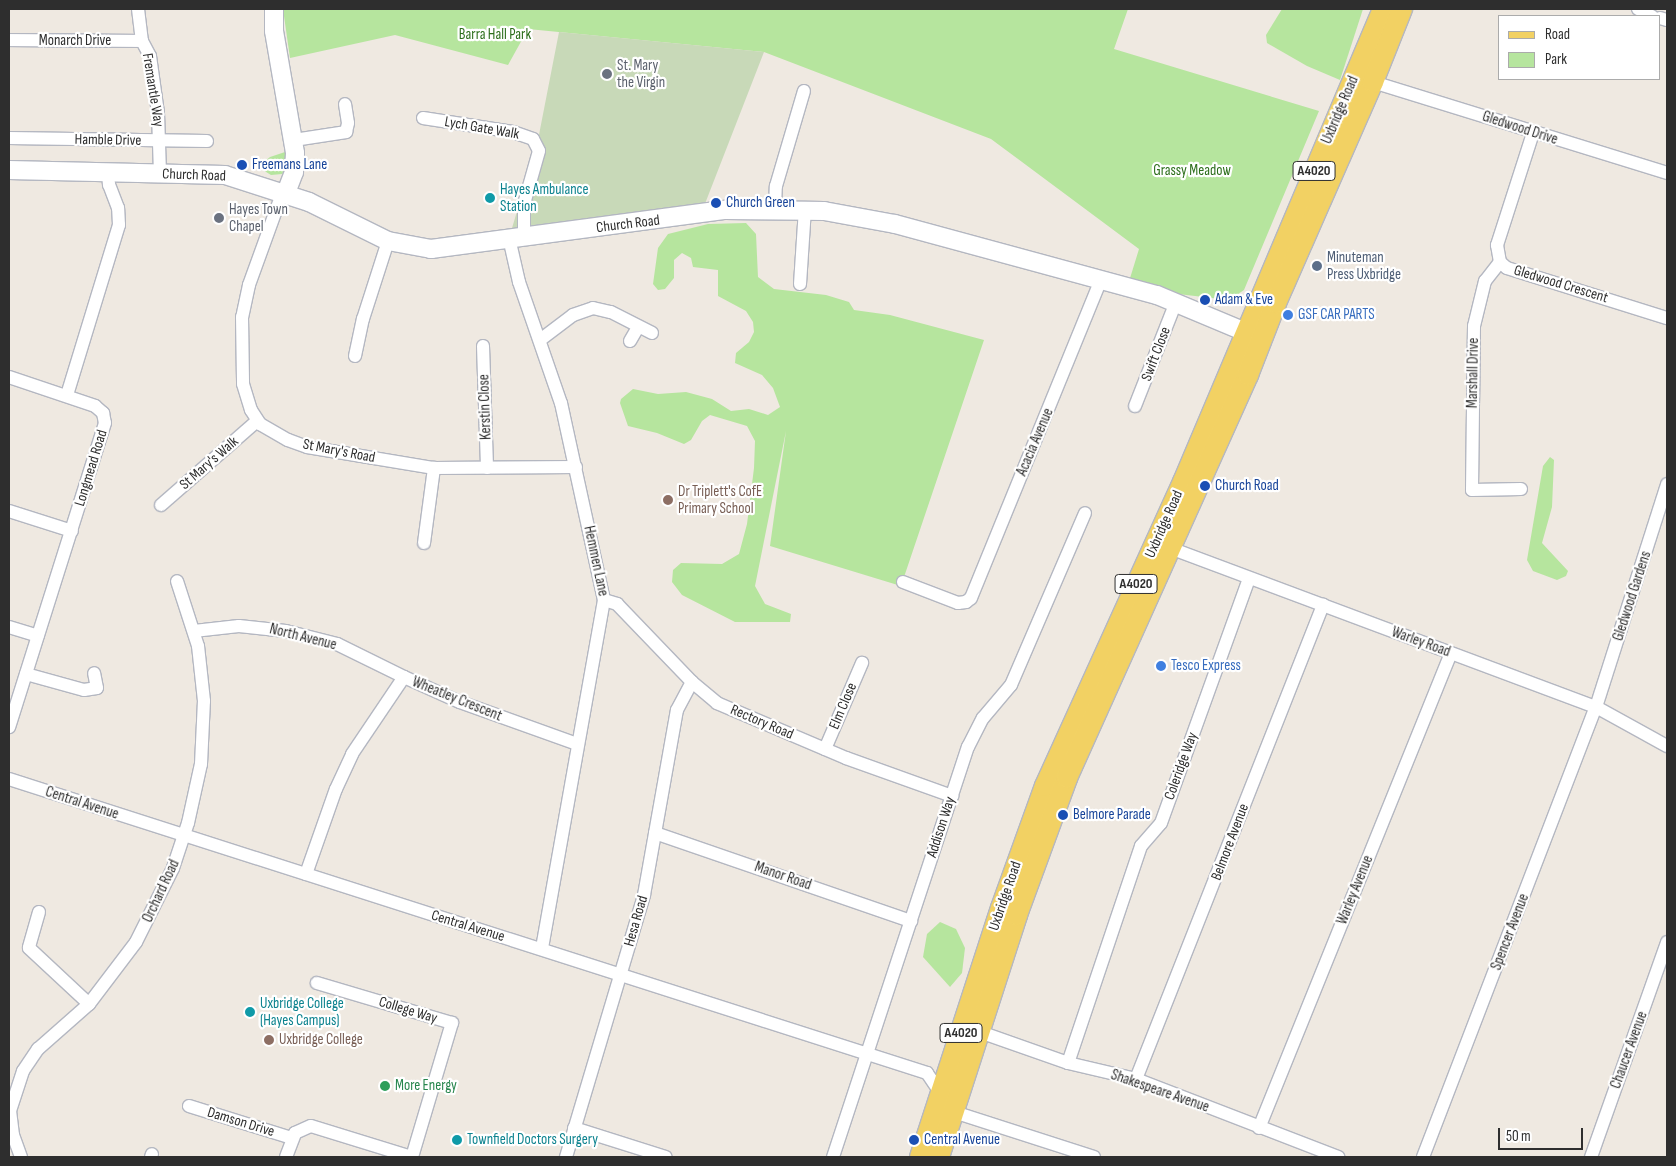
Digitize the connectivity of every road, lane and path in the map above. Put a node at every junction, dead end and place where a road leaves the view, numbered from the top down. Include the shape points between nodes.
1 (138, 9) edge
2 (274, 9) edge
3 (1383, 9) edge
4 (1402, 9) edge
5 (1638, 9) edge
6 (1650, 15) edge
7 (9, 40) edge
8 (142, 41) junction
9 (1364, 78) junction
10 (804, 91) dead end
11 (345, 104) dead end
12 (423, 118) dead end
13 (1533, 132) junction
14 (9, 138) edge
15 (160, 140) junction
16 (294, 140) junction
17 (207, 141) dead end
18 (9, 170) edge
19 (108, 173) junction
20 (160, 173) junction
21 (1667, 173) edge
22 (284, 192) junction
23 (775, 208) junction
24 (805, 209) junction
25 (517, 237) junction
26 (388, 241) junction
27 (1500, 262) junction
28 (1101, 280) junction
29 (800, 284) dead end
30 (1176, 302) junction
31 (1667, 318) edge
32 (638, 326) junction
33 (652, 333) dead end
34 (1253, 335) junction
35 (540, 340) junction
36 (630, 341) dead end
37 (483, 346) dead end
38 (355, 356) dead end
39 (9, 377) edge
40 (67, 396) junction
41 (1135, 406) dead end
42 (257, 421) junction
43 (576, 467) junction
44 (434, 468) junction
45 (487, 468) junction
46 (1667, 484) edge
47 (1520, 489) dead end
48 (161, 505) dead end
49 (9, 511) edge
50 (1085, 513) dead end
51 (72, 531) junction
52 (424, 543) dead end
53 (1170, 548) junction
54 (1249, 578) junction
55 (177, 581) dead end
56 (903, 582) dead end
57 (604, 600) junction
58 (1323, 605) junction
59 (9, 627) edge
60 (194, 631) junction
61 (38, 636) junction
62 (1451, 653) junction
63 (862, 663) dead end
64 (94, 673) dead end
65 (26, 674) junction
66 (404, 677) junction
67 (692, 682) junction
68 (1596, 707) junction
69 (9, 727) edge
70 (576, 744) junction
71 (1667, 746) edge
72 (825, 749) junction
73 (9, 779) edge
74 (952, 796) junction
75 (1048, 827) junction
76 (654, 833) junction
77 (184, 835) junction
78 (1026, 835) junction
79 (306, 874) junction
80 (39, 912) dead end
81 (911, 920) junction
82 (1667, 942) edge
83 (542, 948) junction
84 (620, 974) junction
85 (317, 983) dead end
86 (89, 1004) junction
87 (980, 1032) junction
88 (868, 1054) junction
89 (1068, 1063) junction
90 (951, 1064) junction
91 (927, 1073) junction
92 (1136, 1079) junction
93 (12, 1090) edge
94 (941, 1094) junction
95 (189, 1106) dead end
96 (954, 1112) junction
97 (574, 1128) junction
98 (1259, 1128) junction
99 (292, 1138) junction
100 (21, 1157) edge
101 (286, 1157) edge
102 (566, 1157) edge
103 (666, 1157) edge
104 (833, 1157) edge
105 (920, 1157) edge
106 (939, 1157) edge
107 (1094, 1157) edge
108 (1338, 1157) edge
109 (1424, 1157) edge
110 (1591, 1157) edge

1 - 8 street, Fremantle Way
2 - 16 street via 274,31
3 - 9 main road, Uxbridge Road / A4020
4 - 9 main road, Uxbridge Road / A4020
5 - 6 street
7 - 8 street, Monarch Drive
8 - 15 street, Fremantle Way via 150,56
9 - 13 street, Gledwood Drive
9 - 34 main road, Uxbridge Road / A4020
10 - 23 street via 776,186
11 - 16 street via 346,132
12 - 25 street, Lych Gate Walk via 513,132 533,139 539,151
13 - 21 street, Gledwood Drive
13 - 27 street, Gledwood Crescent via 1497,245
14 - 15 street, Hamble Drive
15 - 17 street, Hamble Drive
15 - 20 street, Fremantle Way
16 - 22 street via 295,163
18 - 19 street, Church Road
19 - 20 street, Church Road
19 - 40 street via 118,208 119,225
20 - 22 street, Church Road via 224,175
22 - 26 street, Church Road
22 - 42 street via 249,285 242,317 243,384
23 - 24 street, Church Road
23 - 25 street, Church Road via 725,210
24 - 28 street, Church Road via 895,224
24 - 29 street
25 - 26 street, Church Road via 445,249 419,248
25 - 35 street, Hemmen Lane via 516,273
26 - 38 street via 363,319
27 - 31 street, Gledwood Crescent via 1507,268
27 - 47 street, Marshall Drive via 1485,281 1474,326 1472,490
28 - 30 street, Church Road
28 - 56 street, Acacia Avenue via 971,598 958,603
30 - 34 street, Church Road
30 - 41 street, Swift Close
32 - 33 street
32 - 35 street via 611,312 593,308 573,315
32 - 36 street
34 - 53 main road, Uxbridge Road / A4020
34 - 78 main road, Uxbridge Road / A4020 via 1083,698
35 - 43 street, Hemmen Lane via 556,384
37 - 45 street, Kerstin Close
39 - 40 street, Longmead Road
40 - 51 street, Longmead Road via 99,409 105,423
42 - 44 street, St Mary's Road via 278,435 308,447
42 - 48 street, St Mary's Walk
43 - 45 street, St Mary's Road
43 - 57 street, Hemmen Lane
44 - 45 street, St Mary's Road
44 - 52 street
46 - 68 street, Gledwood Gardens
49 - 51 street
50 - 74 street, Addison Way via 1011,684 973,735
51 - 61 street, Longmead Road
53 - 54 street, Warley Road
53 - 75 main road, Uxbridge Road / A4020 via 1096,709
54 - 58 street, Warley Road
54 - 89 street, Coleridge Way via 1160,823 1140,846
55 - 60 street, Orchard Road
57 - 67 street, Rectory Road via 616,604
57 - 70 street, Hemmen Lane
58 - 62 street, Warley Road
58 - 92 street, Belmore Avenue
59 - 61 street
60 - 66 street, North Avenue via 239,626 286,630 337,644
60 - 77 street, Orchard Road via 202,677 204,732 199,778
61 - 65 street, Longmead Road
62 - 68 street, Warley Road
62 - 98 street, Warley Avenue
63 - 72 street, Elm Close
64 - 65 street via 96,688 84,690
65 - 69 street, Longmead Road
66 - 70 street, Wheatley Crescent via 460,702
66 - 79 street, Wheatley Crescent via 346,765
67 - 72 street, Rectory Road via 722,705
67 - 76 street, Hesa Road via 684,691 677,710
68 - 71 street, Warley Road
68 - 109 street, Spencer Avenue
70 - 83 street, Hemmen Lane
72 - 74 street, Rectory Road
73 - 77 street, Central Avenue
74 - 81 street, Addison Way
75 - 78 main road via 1035,824
75 - 87 main road, Uxbridge Road / A4020
76 - 81 street, Manor Road
76 - 84 street, Hesa Road via 644,895
77 - 79 street, Central Avenue
77 - 86 street, Orchard Road via 174,868 145,928
78 - 90 main road, Uxbridge Road / A4020
79 - 83 street, Central Avenue
80 - 86 street via 29,948
81 - 88 street, Addison Way
82 - 110 street, Chaucer Avenue
83 - 84 street, Central Avenue
84 - 88 street, Central Avenue
84 - 97 street, Hesa Road
85 - 99 street, College Way via 452,1023 412,1157 311,1126 299,1129
86 - 93 street, Orchard Road via 38,1049
87 - 89 street, Shakespeare Avenue
87 - 96 main road, Uxbridge Road / A4020
88 - 91 street, Central Avenue
88 - 104 street, Addison Way
89 - 92 street, Shakespeare Avenue
90 - 91 street
90 - 94 main road, Uxbridge Road / A4020
91 - 94 street
92 - 98 street, Shakespeare Avenue
93 - 100 street, Orchard Road via 10,1119
94 - 105 main road, Uxbridge Road / A4020
95 - 99 street, Damson Drive
96 - 106 main road, Uxbridge Road / A4020
96 - 107 street
97 - 102 street, Hesa Road
97 - 103 street
98 - 108 street, Shakespeare Avenue
99 - 101 street

